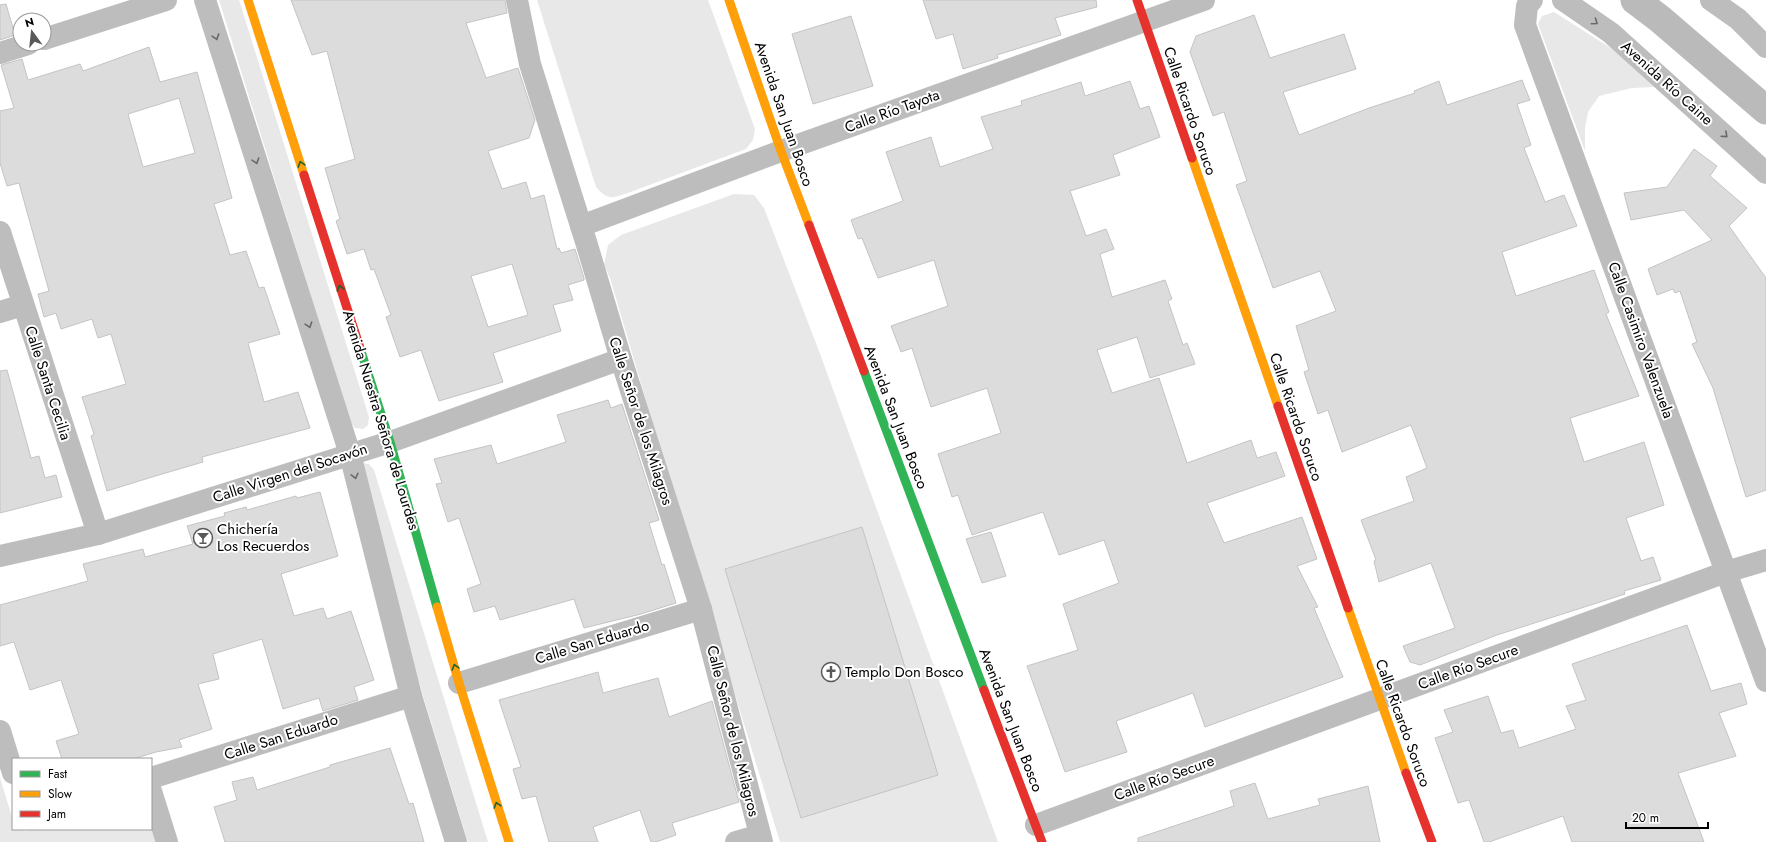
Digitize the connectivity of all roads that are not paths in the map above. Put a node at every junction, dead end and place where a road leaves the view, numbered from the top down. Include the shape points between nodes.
1 (166, 0) edge
2 (204, 0) edge
3 (248, 0) edge
4 (517, 0) edge
5 (730, 0) edge
6 (1137, 0) edge
7 (1204, 0) edge
8 (1532, 0) edge
9 (1563, 0) edge
10 (1711, 0) edge
11 (1144, 20) junction
12 (52, 36) edge
13 (1766, 47) edge
14 (12, 49) edge
15 (0, 53) edge
16 (781, 151) junction
17 (1766, 173) edge
18 (581, 226) junction
19 (0, 232) edge
20 (23, 305) junction
21 (0, 312) edge
22 (620, 359) junction
23 (390, 442) junction
24 (350, 454) junction
25 (98, 534) junction
26 (0, 556) edge
27 (1766, 560) edge
28 (1726, 572) junction
29 (702, 609) junction
30 (1766, 681) edge
31 (460, 683) junction
32 (411, 696) junction
33 (1379, 699) junction
34 (0, 731) edge
35 (12, 770) edge
36 (152, 778) edge
37 (152, 794) edge
38 (1039, 834) edge
39 (761, 838) edge
40 (167, 842) edge
41 (456, 842) edge
42 (509, 842) edge
43 (736, 842) edge
44 (1432, 842) edge

1 - 12 street
2 -> 24 street
23 -> 3 street, Avenida Nuestra Señora de Lourdes
4 - 18 street, Calle Señor de los Milagros via 530,64
5 - 16 street, Avenida San Juan Bosco
6 - 11 street, Calle Ricardo Soruco
7 - 11 street, Calle Río Tayota
8 - 28 street, Calle Casimiro Valenzuela via 1527,6 1526,25
9 -> 17 street, Avenida Río Caine via 1611,33
10 - 13 street via 1738,19
11 - 16 street, Calle Río Tayota
11 - 33 street, Calle Ricardo Soruco
14 - 15 street
16 - 18 street, Calle Río Tayota
16 - 38 street, Avenida San Juan Bosco
18 - 22 street, Calle Señor de los Milagros
19 - 20 street, Calle Santa Cecilia
20 - 21 street
20 - 25 street, Calle Santa Cecilia
22 - 23 street, Calle Virgen del Socavón
22 - 29 street, Calle Señor de los Milagros
23 - 24 street, Calle Virgen del Socavón
31 -> 23 street, Avenida Nuestra Señora de Lourdes
24 - 25 street, Calle Virgen del Socavón
24 -> 32 street
25 - 26 street, Calle Virgen del Socavón
27 - 28 street, Calle Río Secure
28 - 30 street, Calle Casimiro Valenzuela
28 - 33 street, Calle Río Secure
29 - 31 street, Calle San Eduardo
29 - 39 street, Calle Señor de los Milagros
42 -> 31 street, Avenida Nuestra Señora de Lourdes
32 - 36 street, Calle San Eduardo
32 - 41 street
33 - 38 street, Calle Río Secure
33 - 44 street, Calle Ricardo Soruco
34 - 35 street
37 - 40 street
39 - 43 street

